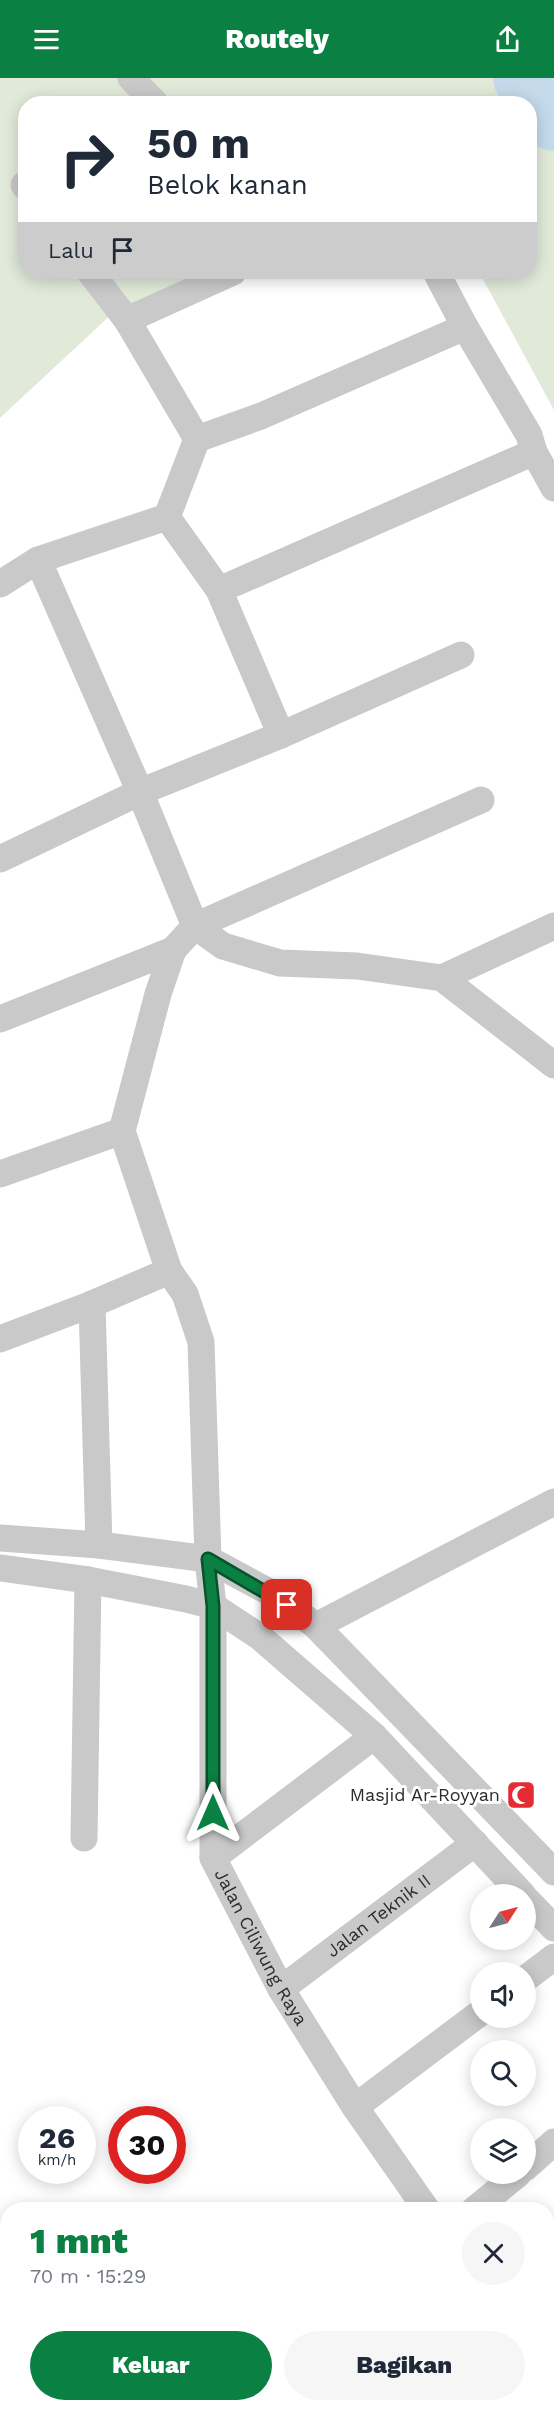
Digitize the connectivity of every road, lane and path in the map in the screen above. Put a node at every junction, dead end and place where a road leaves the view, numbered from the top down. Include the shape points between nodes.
1 (131, 78) edge
2 (148, 96) edge
3 (95, 279) edge
4 (217, 279) edge
5 (440, 279) edge
6 (127, 320) junction
7 (465, 327) junction
8 (197, 439) junction
9 (534, 452) junction
10 (554, 488) edge
11 (167, 517) junction
12 (38, 560) junction
13 (0, 584) edge
14 (219, 590) junction
15 (461, 655) dead end
16 (281, 735) junction
17 (140, 792) junction
18 (481, 800) dead end
19 (2, 851) edge
20 (195, 926) junction
21 (554, 926) edge
22 (173, 950) junction
23 (442, 978) junction
24 (0, 1019) edge
25 (554, 1065) edge
26 (122, 1131) junction
27 (0, 1174) edge
28 (169, 1271) junction
29 (92, 1304) junction
30 (0, 1340) edge
31 (554, 1502) edge
32 (0, 1538) edge
33 (99, 1545) junction
34 (208, 1559) junction
35 (0, 1568) edge
36 (88, 1580) junction
37 (213, 1606) junction
38 (316, 1626) junction
39 (374, 1736) junction
40 (84, 1838) dead end
41 (475, 1843) junction
42 (213, 1858) junction
43 (554, 1872) edge
44 (513, 1884) edge
45 (536, 1909) edge
46 (554, 1928) edge
47 (554, 1957) edge
48 (536, 1971) edge
49 (281, 1989) junction
50 (470, 2021) edge
51 (355, 2107) junction
52 (554, 2142) edge
53 (536, 2158) edge
54 (512, 2184) edge
55 (502, 2201) edge
56 (421, 2202) edge

1 - 2 street
3 - 6 street
4 - 6 street
5 - 7 street
6 - 8 street
7 - 8 street via 261,416
7 - 9 street via 529,435
8 - 11 street
9 - 10 street
9 - 14 street
11 - 12 street
11 - 14 street
12 - 13 street
12 - 17 street
14 - 16 street
15 - 16 street
16 - 17 street
17 - 19 street
17 - 20 street
18 - 20 street
20 - 22 street
20 - 23 street via 223,946 280,963 357,966
21 - 23 street
22 - 24 street
22 - 26 street
23 - 25 street
26 - 27 street
26 - 28 street, Jalan Ciliwung Raya
28 - 29 street
28 - 34 street, Jalan Ciliwung Raya via 185,1294 201,1342
29 - 30 street
29 - 33 street
31 - 38 street
32 - 33 street
33 - 34 street
34 - 37 street, Jalan Ciliwung Raya
34 - 38 street via 273,1594
35 - 36 street
36 - 37 street
36 - 40 street
37 - 39 street via 260,1637
37 - 42 street, Jalan Ciliwung Raya
38 - 43 street
39 - 41 street
39 - 42 street
41 - 44 street
41 - 49 street, Jalan Teknik II
42 - 49 street, Jalan Ciliwung Raya
45 - 46 street
47 - 48 street
49 - 51 street, Jalan Ciliwung Raya
50 - 51 street
51 - 56 street, Jalan Ciliwung Raya
52 - 53 street
54 - 55 street

